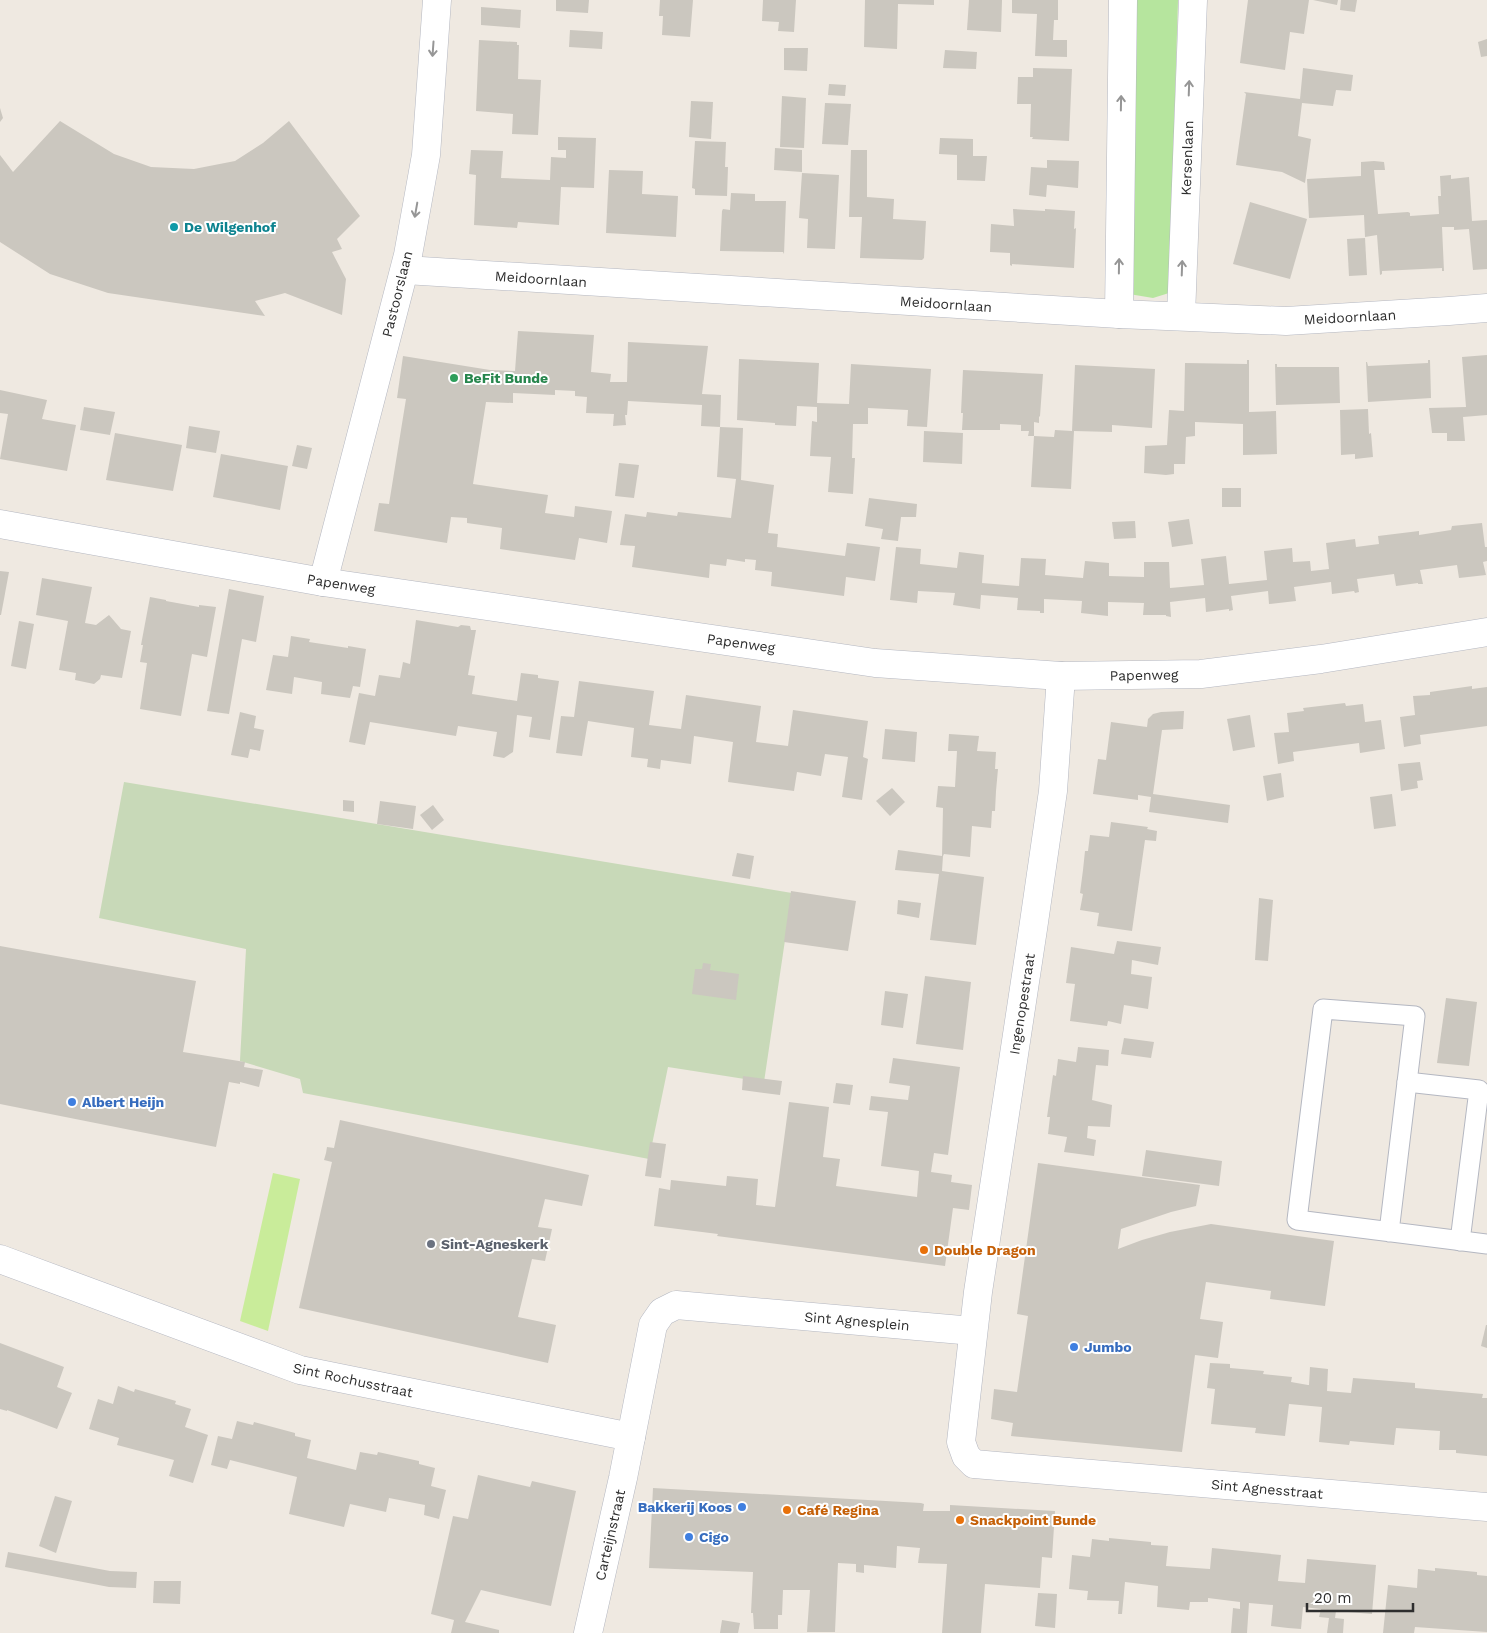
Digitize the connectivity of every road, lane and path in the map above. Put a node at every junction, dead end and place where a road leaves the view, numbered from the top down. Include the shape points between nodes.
1 (437, 0) edge
2 (1123, 0) edge
3 (1193, 0) edge
4 (406, 262) junction
5 (1487, 308) edge
6 (1119, 314) junction
7 (1180, 316) junction
8 (0, 524) edge
9 (323, 582) junction
10 (1487, 632) edge
11 (1061, 676) junction
12 (1407, 1082) junction
13 (1389, 1232) junction
14 (1460, 1241) junction
15 (1487, 1244) edge
16 (0, 1258) edge
17 (973, 1331) junction
18 (631, 1437) junction
19 (1487, 1507) edge
20 (588, 1633) edge

1 -> 4 street, Pastoorslaan via 426,155
6 -> 2 street
7 -> 3 street, Kersenlaan
4 - 6 street, Meidoornlaan
4 - 9 street, Pastoorslaan
5 - 7 street, Meidoornlaan via 1286,321
6 - 7 street, Meidoornlaan
8 - 9 street, Papenweg
9 - 11 street, Papenweg via 875,663
10 - 11 street, Papenweg via 1321,659 1201,674
11 - 17 street, Ingenopestraat via 1052,792
12 - 13 lane
12 - 13 lane via 1415,1016 1323,1009 1297,1220
12 - 14 lane via 1480,1090
13 - 14 lane
14 - 15 lane
16 - 18 street, Sint Rochusstraat via 300,1370
17 - 18 street, Sint Agnesplein via 676,1305 662,1312 652,1324
17 - 19 street, Sint Agnesstraat via 961,1442 966,1456 974,1464
18 - 20 street, Carteijnstraat

